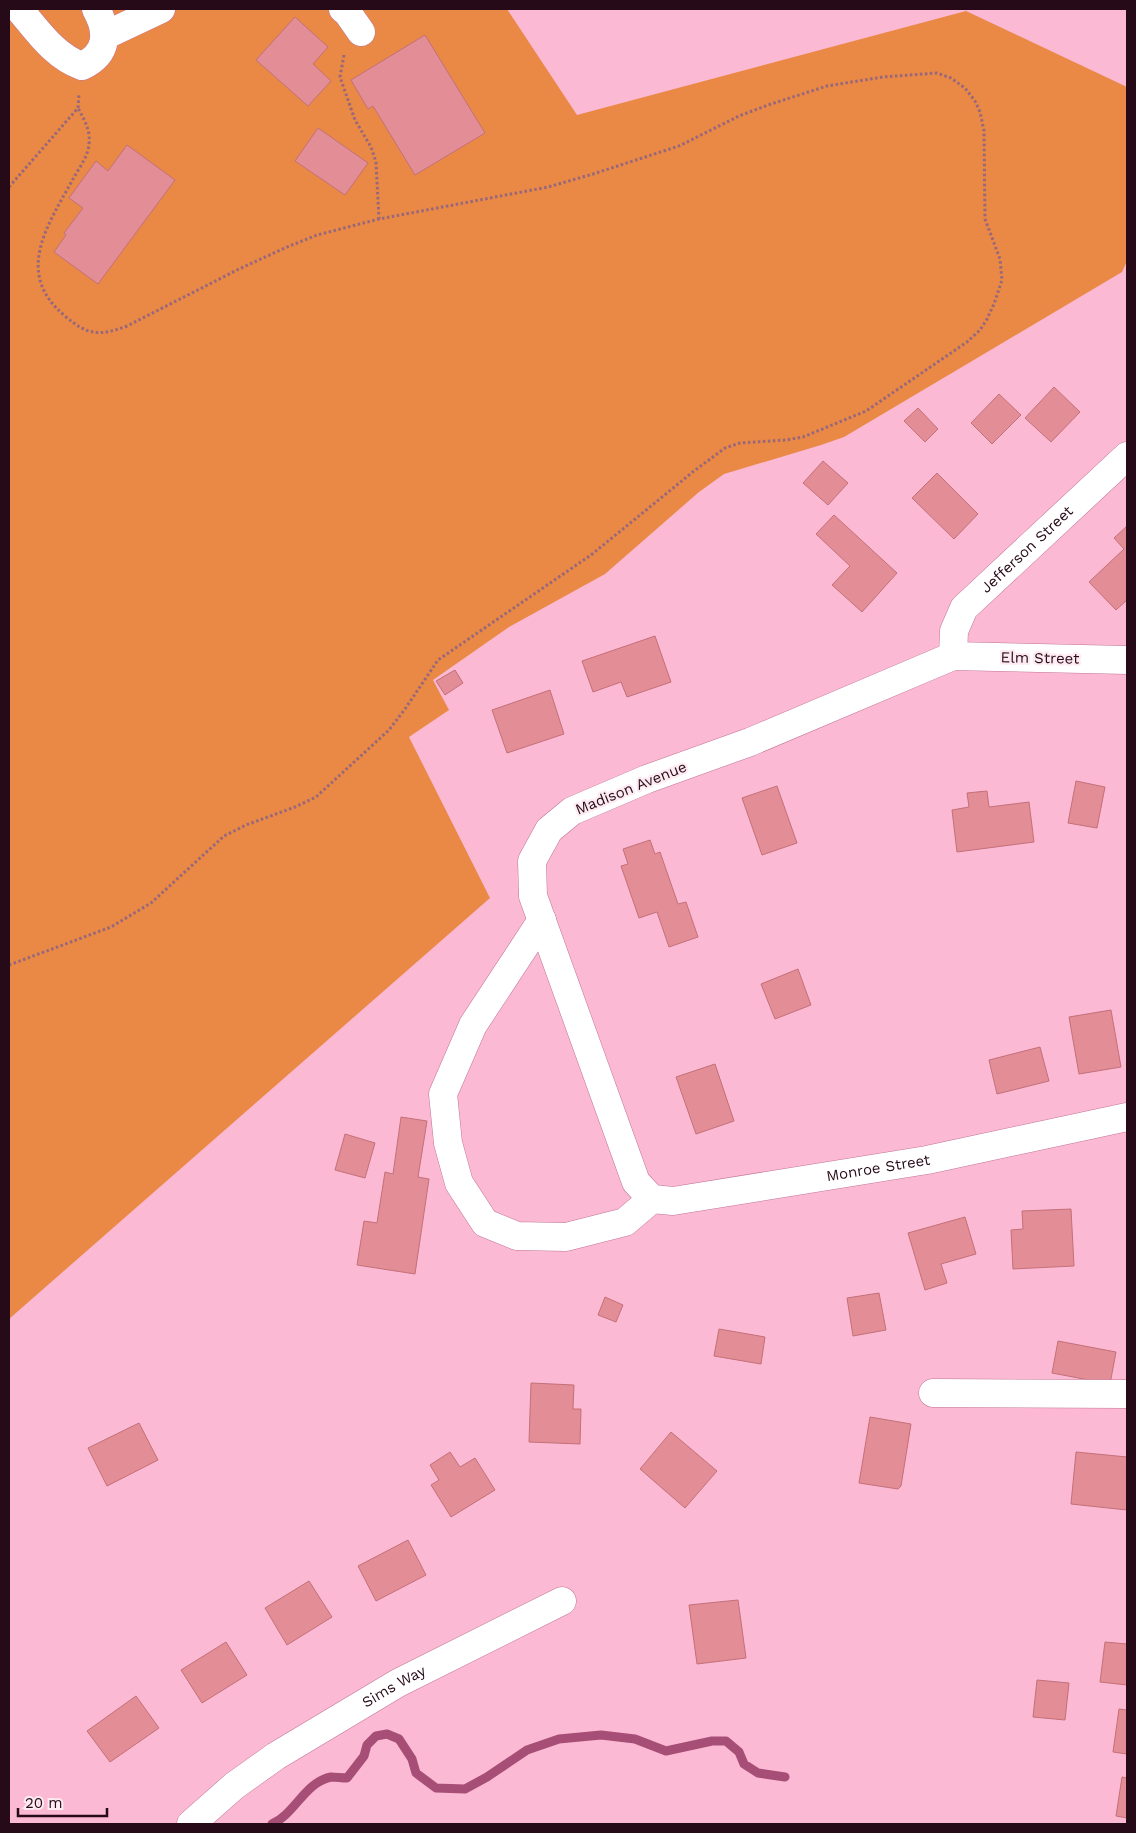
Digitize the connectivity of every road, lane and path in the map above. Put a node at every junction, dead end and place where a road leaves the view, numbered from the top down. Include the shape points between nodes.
1 (19, 9) edge
2 (96, 9) edge
3 (161, 9) edge
4 (352, 21) edge
5 (106, 35) junction
6 (9, 187) edge
7 (379, 219) junction
8 (1127, 456) edge
9 (953, 656) junction
10 (1127, 660) edge
11 (542, 920) junction
12 (9, 965) edge
13 (1127, 1118) edge
14 (644, 1190) junction
15 (933, 1392) dead end
16 (1127, 1394) edge
17 (562, 1600) dead end
18 (192, 1824) edge

1 - 5 street via 61,56 82,66 98,56
2 - 5 street
3 - 5 street
4 - 7 path via 340,78 355,120 376,162
6 - 7 path via 78,108 88,126 87,154 42,242 37,262 39,280 53,306 77,326 98,334 128,326 287,247 317,235
7 - 12 path via 548,187 593,174 679,146 739,116 827,86 937,73 965,88 980,112 984,131 985,219 1000,259 1002,280 980,330 866,411 803,437 740,443 725,448 591,555 438,660 389,730 316,797 224,836 151,903 112,927
8 - 9 street, Jefferson Street via 964,608 954,631
9 - 10 street, Elm Street
9 - 11 street, Madison Avenue via 750,742 646,779 572,811 549,830 532,861 533,896
11 - 14 street, Madison Avenue
11 - 14 street via 473,1025 443,1094 448,1142 459,1183 485,1223 517,1236 566,1236 625,1222
13 - 14 street, Monroe Street via 927,1160 673,1201
15 - 16 street
17 - 18 street, Sims Way via 398,1683 276,1756 234,1786

